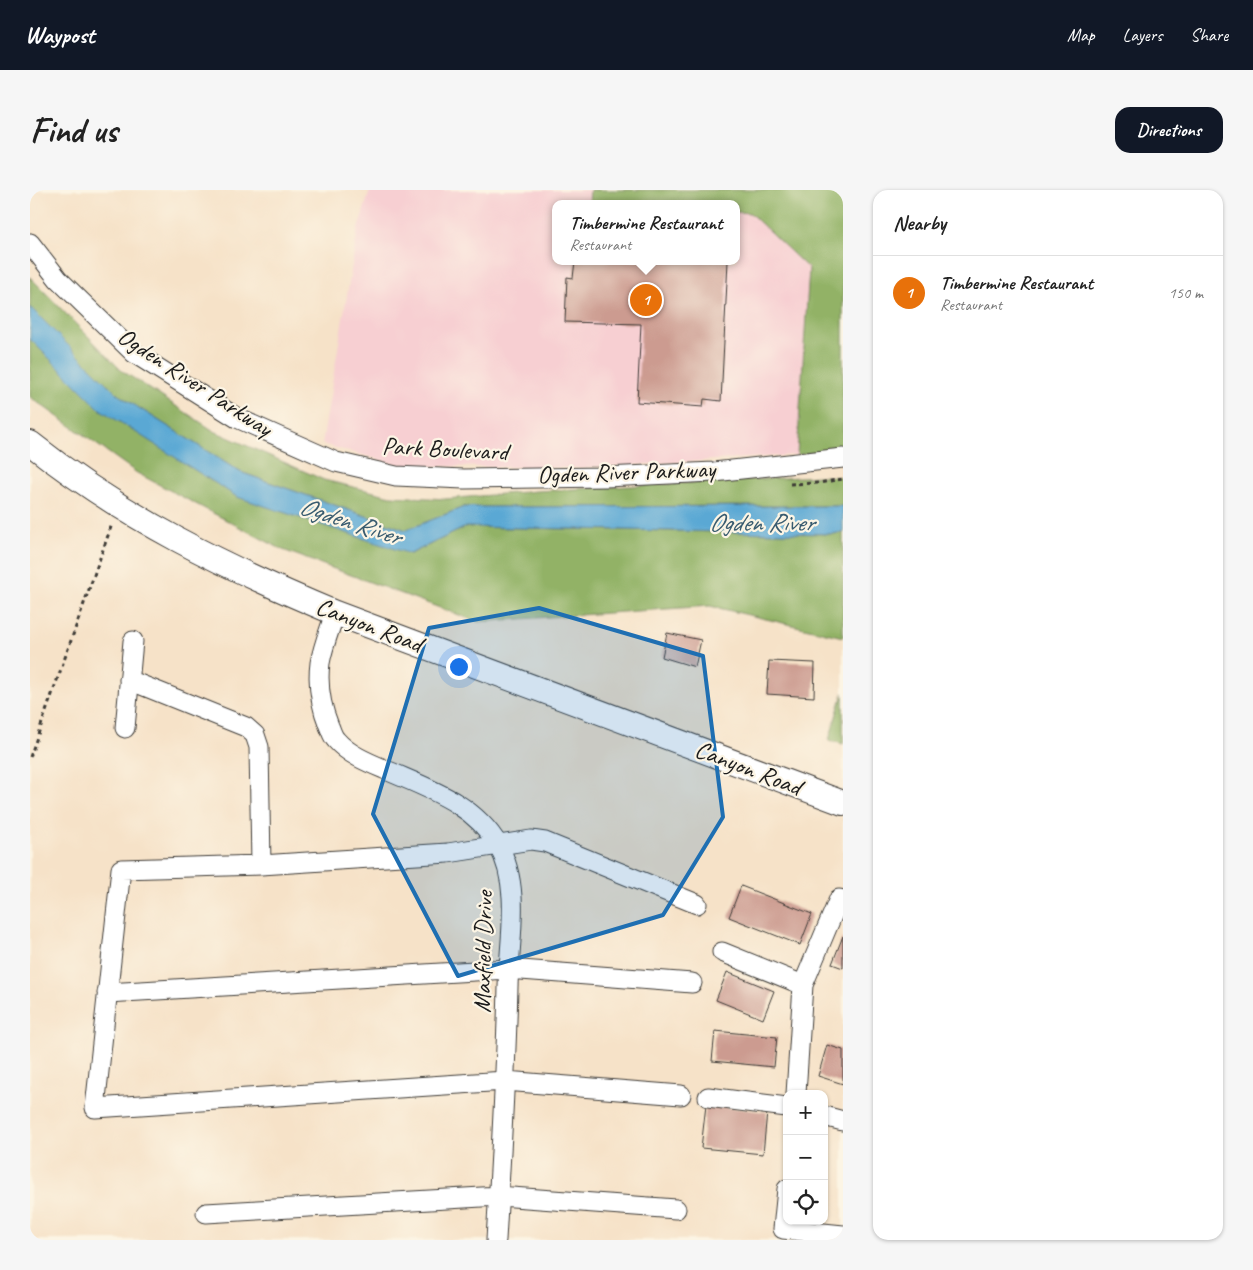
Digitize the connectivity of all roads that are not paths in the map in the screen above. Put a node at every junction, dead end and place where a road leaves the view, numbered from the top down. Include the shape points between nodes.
1 (30, 242) edge
2 (30, 443) edge
3 (843, 458) edge
4 (335, 612) junction
5 (133, 641) dead end
6 (129, 680) junction
7 (125, 728) dead end
8 (843, 803) edge
9 (498, 845) junction
10 (261, 865) junction
11 (841, 900) edge
12 (697, 904) dead end
13 (722, 952) dead end
14 (508, 969) junction
15 (692, 983) dead end
16 (803, 985) junction
17 (107, 993) junction
18 (505, 1081) junction
19 (796, 1090) edge
20 (681, 1095) dead end
21 (708, 1097) dead end
22 (783, 1106) edge
23 (828, 1117) edge
24 (843, 1121) edge
25 (498, 1196) junction
26 (676, 1209) dead end
27 (206, 1213) dead end
28 (782, 1234) edge
29 (843, 1235) edge
30 (496, 1240) edge

1 - 3 street, Park Boulevard via 58,279 134,353 237,418 336,462 396,476 464,479 714,472
2 - 4 main road, Canyon Road via 145,523 225,564
4 - 8 main road, Canyon Road
4 - 9 street, Maxfield Drive via 320,662 319,686 323,710 334,739 369,763 455,801 478,820
5 - 6 street
6 - 7 street
6 - 10 street via 246,727 255,735 259,756
9 - 10 street via 448,853
9 - 12 street via 531,840 545,842
9 - 14 street, Maxfield Drive via 512,901
10 - 17 street via 121,869
11 - 16 street
13 - 16 street
14 - 15 street
14 - 17 street
14 - 18 street, Maxfield Drive
16 - 19 street
17 - 18 street via 95,1108
18 - 20 street
18 - 25 street, Maxfield Drive
21 - 22 street
23 - 24 street
25 - 26 street
25 - 27 street
25 - 30 street, Maxfield Drive
28 - 29 street

